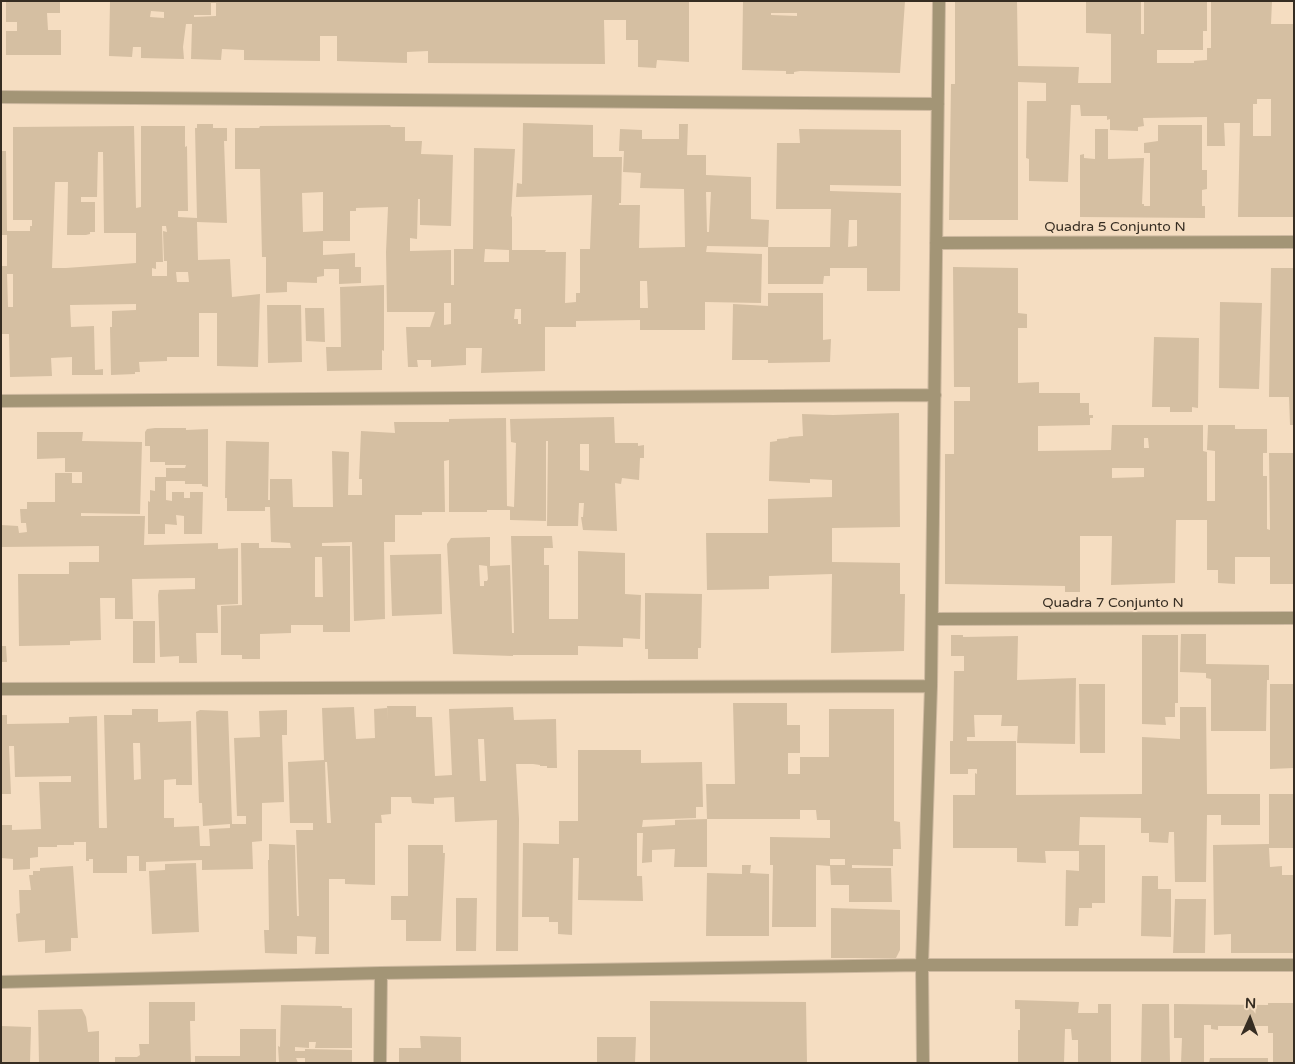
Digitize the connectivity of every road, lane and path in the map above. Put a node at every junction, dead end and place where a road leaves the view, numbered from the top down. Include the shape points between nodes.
1 (939, 1) edge
2 (1, 98) edge
3 (938, 104) junction
4 (1294, 242) edge
5 (936, 243) junction
6 (935, 395) junction
7 (1, 400) edge
8 (1294, 618) edge
9 (932, 619) junction
10 (931, 686) junction
11 (1, 689) edge
12 (922, 965) junction
13 (1294, 965) edge
14 (381, 973) junction
15 (1, 982) edge
16 (380, 1063) edge
17 (923, 1063) edge

1 - 3 street
2 - 3 street
3 - 5 street
4 - 5 street, Quadra 5 Conjunto N
5 - 6 street
6 - 7 street
6 - 9 street
8 - 9 street, Quadra 7 Conjunto N
9 - 10 street
10 - 11 street
10 - 12 street
12 - 13 street
12 - 14 street
12 - 17 street
14 - 15 street
14 - 16 street

